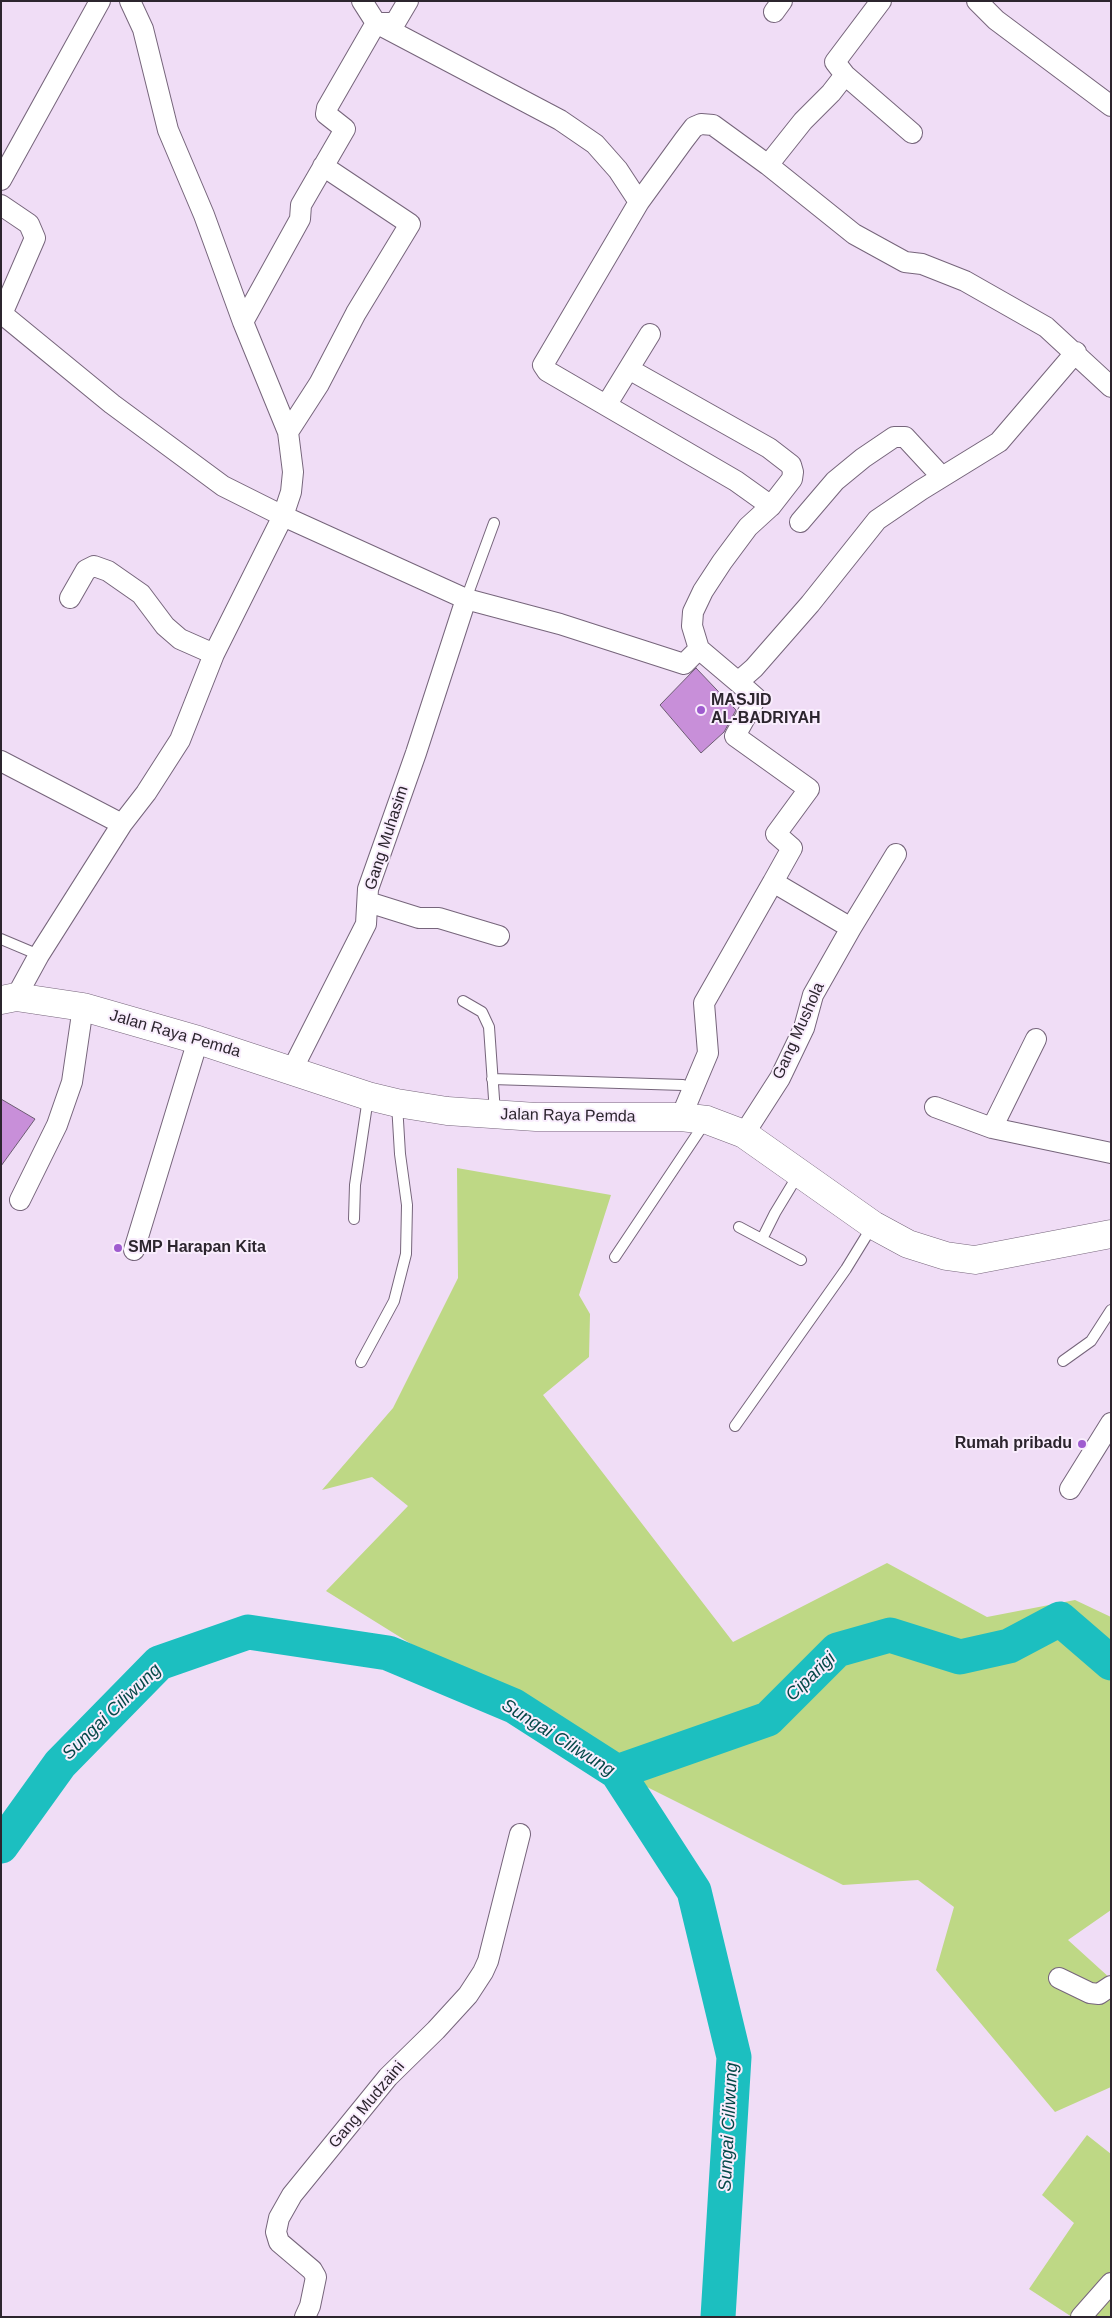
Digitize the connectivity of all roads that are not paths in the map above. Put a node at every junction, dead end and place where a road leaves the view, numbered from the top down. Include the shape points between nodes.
1 (100, 1) edge
2 (130, 1) edge
3 (362, 1) edge
4 (408, 1) edge
5 (881, 1) edge
6 (977, 1) edge
7 (376, 23) junction
8 (845, 75) junction
9 (1111, 106) edge
10 (912, 133) dead end
11 (768, 165) junction
12 (323, 166) junction
13 (1, 180) edge
14 (639, 202) junction
15 (1, 204) edge
16 (2, 314) edge
17 (243, 322) junction
18 (650, 334) dead end
19 (1076, 352) junction
20 (634, 372) dead end
21 (1111, 386) edge
22 (607, 404) junction
23 (288, 432) junction
24 (942, 477) junction
25 (771, 506) junction
26 (283, 516) junction
27 (800, 522) dead end
28 (494, 523) dead end
29 (70, 598) dead end
30 (466, 599) junction
31 (699, 649) junction
32 (214, 654) junction
33 (738, 682) junction
34 (1, 761) edge
35 (122, 824) junction
36 (896, 854) dead end
37 (773, 882) junction
38 (368, 902) junction
39 (851, 928) junction
40 (499, 936) dead end
41 (1, 939) edge
42 (39, 956) junction
43 (8, 999) edge
44 (463, 1001) dead end
45 (83, 1007) junction
46 (1036, 1039) dead end
47 (198, 1040) junction
48 (292, 1070) junction
49 (492, 1079) junction
50 (683, 1085) joint
51 (368, 1096) junction
52 (397, 1103) junction
53 (935, 1107) dead end
54 (495, 1114) junction
55 (686, 1118) junction
56 (992, 1128) junction
57 (744, 1134) junction
58 (1111, 1153) edge
59 (800, 1172) junction
60 (20, 1200) dead end
61 (354, 1219) dead end
62 (873, 1224) junction
63 (738, 1227) dead end
64 (1111, 1234) edge
65 (762, 1239) junction
66 (134, 1250) dead end
67 (615, 1257) dead end
68 (801, 1260) dead end
69 (1111, 1310) edge
70 (1063, 1361) dead end
71 (361, 1362) dead end
72 (1111, 1423) edge
73 (735, 1426) dead end
74 (1070, 1489) dead end
75 (520, 1834) dead end
76 (1059, 1978) dead end
77 (1111, 1986) edge
78 (1111, 2283) edge
79 (305, 2317) edge
80 (1082, 2317) edge

1 - 13 street
2 - 17 street via 142,29 168,130 204,215
3 - 7 street
4 - 7 street via 394,23
5 - 8 street via 835,62
6 - 9 street via 996,20
7 - 12 street via 326,108 326,114 345,129
7 - 14 street via 560,120 595,144 618,170
8 - 10 street
8 - 11 street
11 - 14 street via 713,125 701,124 694,127
11 - 19 street via 854,234 905,262 922,264 965,280 1046,327
12 - 17 street via 301,206 300,219
12 - 23 street via 410,224 356,313 315,391
14 - 22 street via 543,365 547,371
15 - 16 street via 29,224 35,238
16 - 26 street via 112,404 223,486
17 - 23 street
18 - 22 street
19 - 21 street
19 - 24 street via 999,442
20 - 25 street via 769,448 791,465 792,479
22 - 25 street via 736,481
23 - 26 street via 293,472
24 - 27 street via 905,436 894,437 835,481
24 - 33 street via 877,520 810,604
25 - 31 street via 748,527 702,591 692,626
26 - 30 street
26 - 32 street
28 - 30 lane
29 - 32 street via 86,570 94,566 108,571 141,594 164,626 180,639
30 - 31 street via 560,624 684,664
30 - 38 street, Gang Muhasim via 368,889
31 - 33 street
32 - 35 street via 180,740
33 - 37 street via 756,698 735,736 809,789 776,834 792,848
34 - 35 street
35 - 42 street
36 - 39 street, Gang Mushola
37 - 39 street
37 - 55 street via 704,1003 708,1053
38 - 40 street via 419,918 439,918
38 - 48 street, Gang Muhasim via 366,924
39 - 57 street, Gang Mushola via 813,995 804,1028 780,1078
41 - 42 lane
42 - 43 street
43 - 45 main road, Jalan Raya Pemda
44 - 49 lane via 482,1012 489,1026
45 - 47 main road, Jalan Raya Pemda
45 - 60 street via 72,1082 57,1126
46 - 56 street
47 - 48 main road, Jalan Raya Pemda
47 - 66 street
48 - 51 main road, Jalan Raya Pemda
49 - 50 lane
49 - 54 lane
50 - 55 street
51 - 52 main road, Jalan Raya Pemda
51 - 61 lane via 355,1185
52 - 54 main road, Jalan Raya Pemda
52 - 71 lane via 407,1205 406,1254 394,1301
53 - 56 street
54 - 55 main road, Jalan Raya Pemda
55 - 57 main road, Jalan Raya Pemda
55 - 67 lane
56 - 58 street
57 - 59 main road, Jalan Raya Pemda
59 - 62 main road, Jalan Raya Pemda
59 - 65 lane
62 - 64 main road, Jalan Raya Pemda via 908,1244 946,1256 975,1260
62 - 73 lane via 846,1269
63 - 65 lane
65 - 68 lane
69 - 70 lane via 1091,1342
72 - 74 street
75 - 79 street, Gang Mudzaini via 484,1972 436,2030 388,2076 292,2195 279,2218 276,2232 279,2242 316,2277
76 - 77 street via 1090,1993 1099,1994
78 - 80 street

